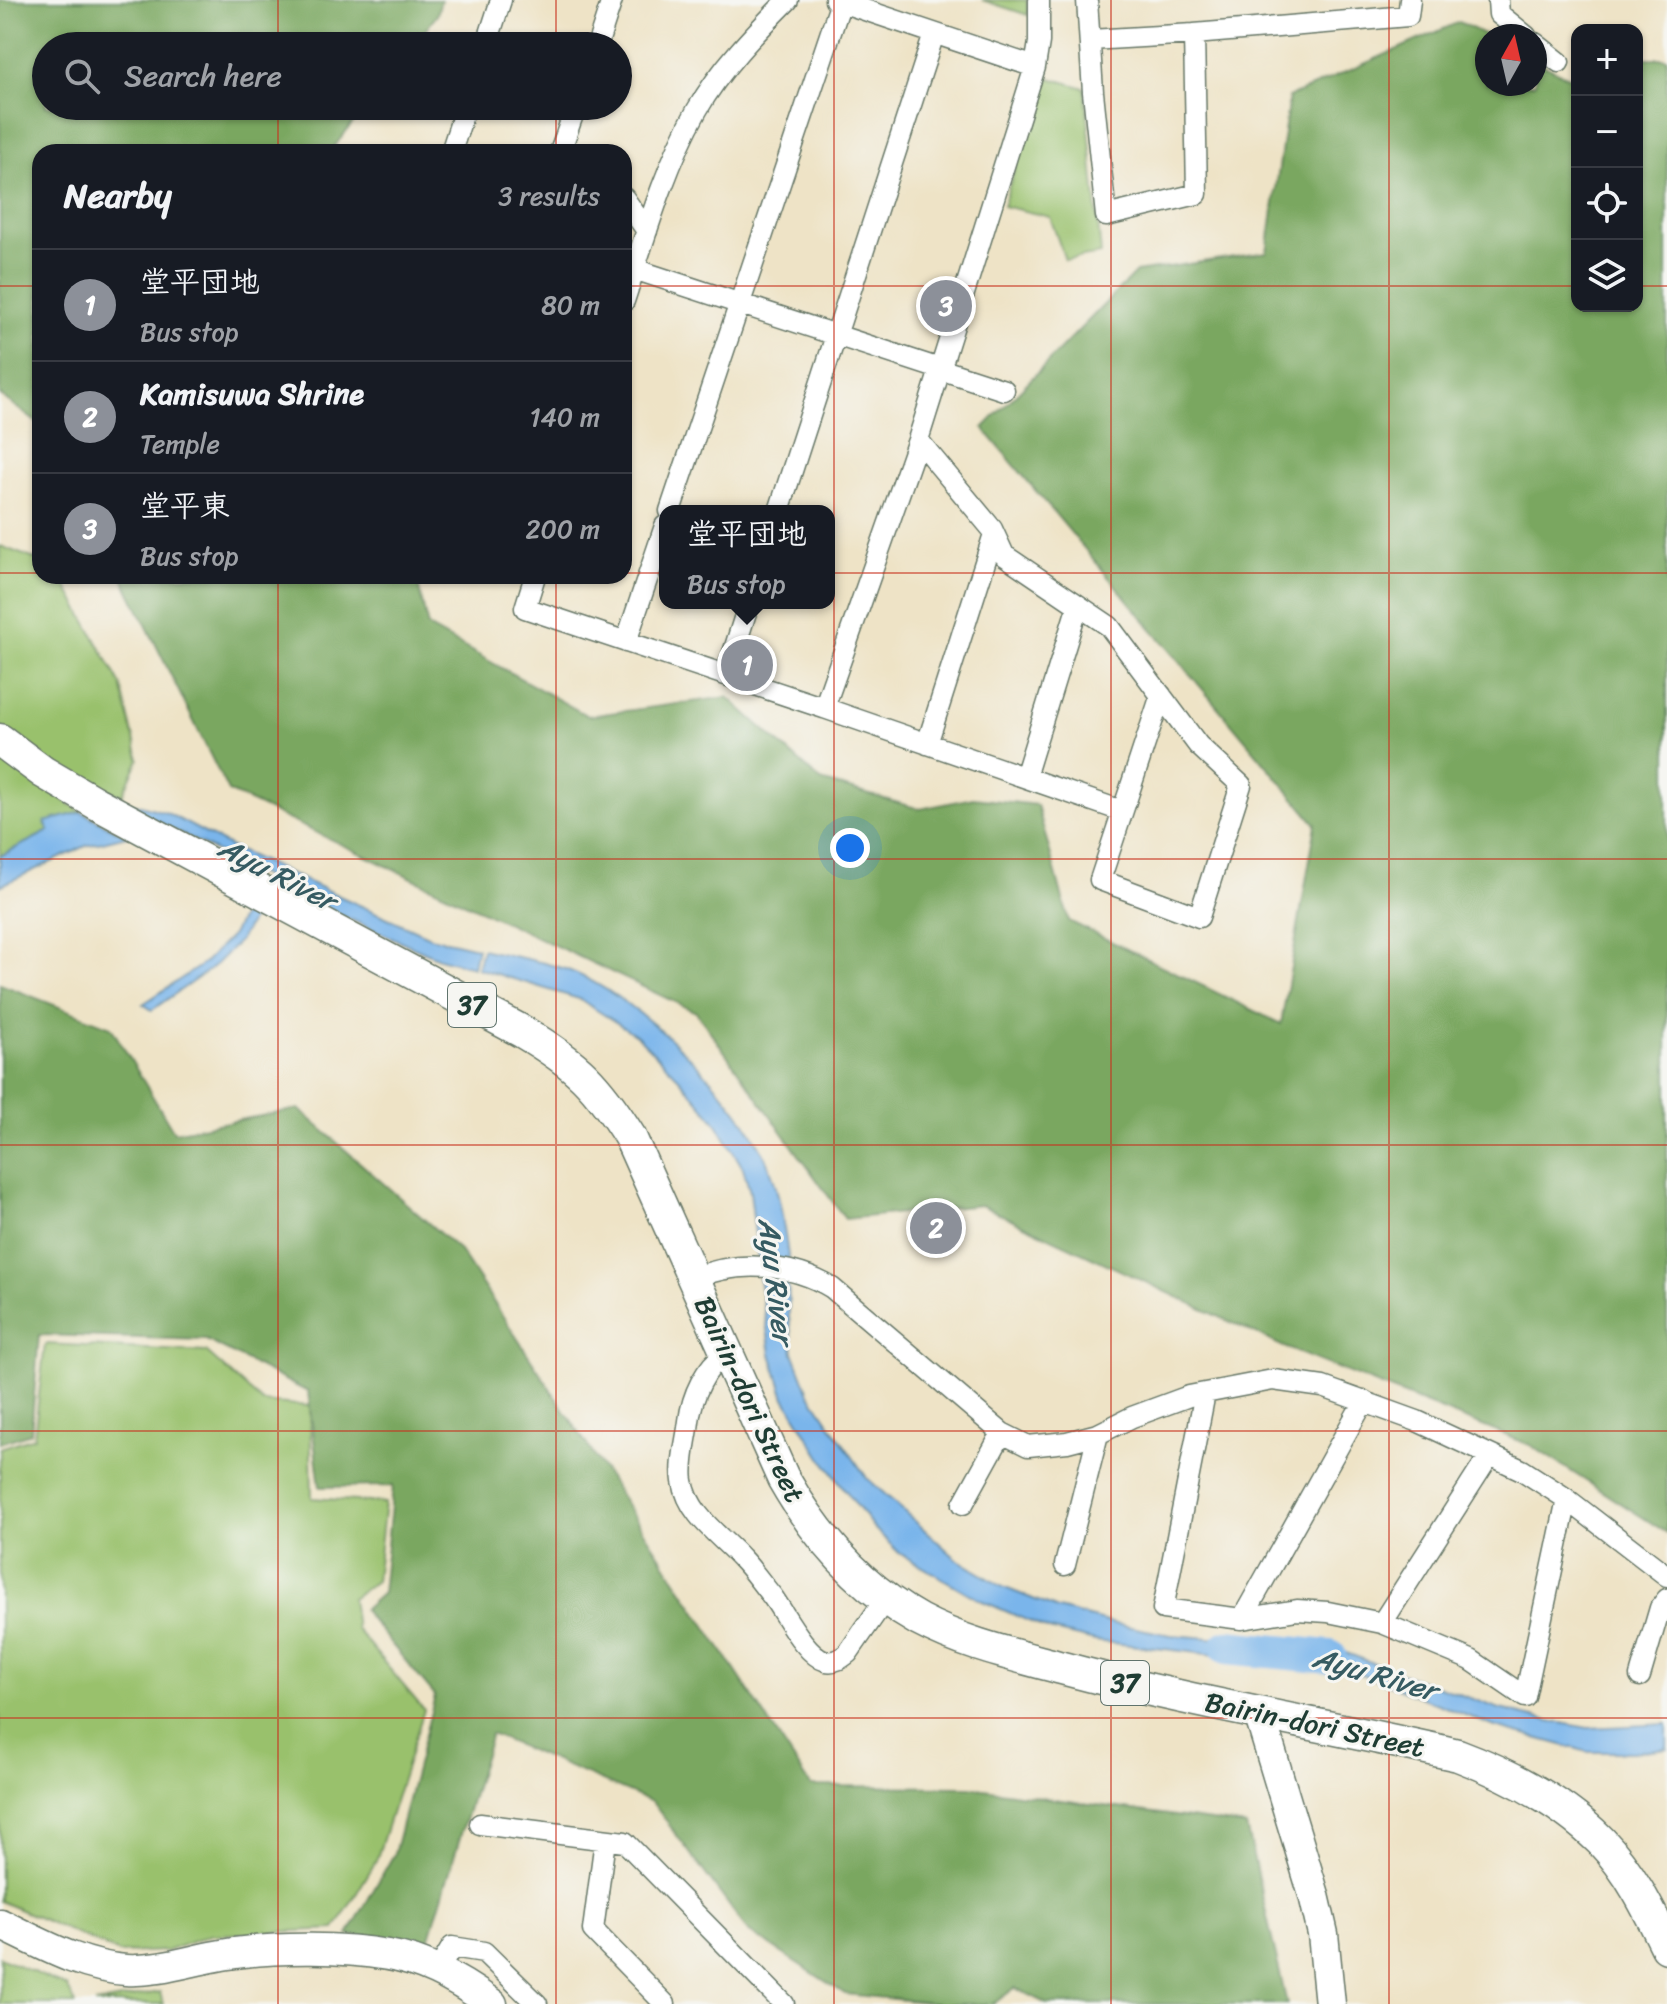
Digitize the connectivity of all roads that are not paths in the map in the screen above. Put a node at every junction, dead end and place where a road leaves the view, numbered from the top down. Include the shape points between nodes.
1 (501, 0) edge
2 (612, 0) edge
3 (788, 0) edge
4 (1039, 0) edge
5 (1087, 0) edge
6 (1410, 0) edge
7 (1498, 0) edge
8 (838, 1) edge
9 (1511, 24) edge
10 (493, 32) edge
11 (602, 32) edge
12 (934, 34) junction
13 (1194, 34) junction
14 (1090, 40) junction
15 (1547, 52) edge
16 (1559, 62) dead end
17 (1035, 67) junction
18 (461, 120) edge
19 (571, 120) edge
20 (454, 144) edge
21 (563, 144) edge
22 (632, 209) edge
23 (647, 231) junction
24 (634, 269) junction
25 (632, 275) edge
26 (740, 303) junction
27 (836, 335) junction
28 (940, 369) junction
29 (1004, 390) dead end
30 (918, 440) junction
31 (672, 505) edge
32 (781, 505) edge
33 (994, 534) junction
34 (659, 544) edge
35 (532, 584) edge
36 (1078, 605) junction
37 (747, 609) edge
38 (626, 642) junction
39 (726, 675) junction
40 (1161, 695) junction
41 (824, 708) junction
42 (0, 740) edge
43 (927, 744) junction
44 (1025, 777) junction
45 (1122, 811) junction
46 (694, 1278) junction
47 (726, 1353) junction
48 (1205, 1393) junction
49 (1364, 1401) junction
50 (1002, 1433) junction
51 (1098, 1434) junction
52 (1489, 1456) junction
53 (1567, 1499) junction
54 (963, 1504) dead end
55 (1065, 1565) dead end
56 (1667, 1576) edge
57 (887, 1597) junction
58 (1667, 1599) edge
59 (1242, 1619) junction
60 (1382, 1623) junction
61 (1640, 1676) dead end
62 (1259, 1713) junction
63 (480, 1824) dead end
64 (605, 1840) junction
65 (0, 1924) edge
66 (1667, 1947) edge
67 (437, 1972) junction
68 (492, 2004) edge
69 (537, 2004) edge
70 (665, 2004) edge
71 (784, 2004) edge
72 (1330, 2004) edge

1 - 10 street
2 - 11 street
3 - 23 street via 697,109
4 - 17 street
5 - 14 street
6 - 13 street via 1408,16
7 - 9 street via 1499,14
8 - 12 street
8 - 26 street
12 - 17 street
12 - 27 street
13 - 14 street
13 - 14 street via 1197,194 1106,216
15 - 16 street
17 - 28 street
18 - 20 street
19 - 21 street
22 - 23 street
23 - 24 street
24 - 25 street
24 - 26 street
26 - 27 street
26 - 31 street
27 - 28 street
27 - 32 street
28 - 29 street
28 - 30 street
30 - 33 street
30 - 41 street
33 - 36 street via 1004,555
33 - 43 street
34 - 38 street
35 - 38 street via 525,608
36 - 40 street via 1109,626
36 - 44 street
37 - 39 street
38 - 39 street
39 - 41 street
40 - 45 street
40 - 45 street via 1198,745 1241,785 1199,917 1100,880
41 - 43 street
42 - 46 main road, Bairin-dori Street / 37 via 96,803 553,1049 605,1096 630,1137
43 - 44 street
44 - 45 street
46 - 47 main road, Bairin-dori Street / 37
46 - 50 street via 717,1269 751,1268 814,1277
47 - 57 main road, Bairin-dori Street / 37 via 804,1515 858,1576
47 - 57 street via 703,1378 690,1410 682,1480 703,1521 741,1558 816,1655 827,1661 848,1653
48 - 49 street via 1273,1380 1323,1387
48 - 51 street
48 - 59 street via 1163,1609
49 - 52 street
49 - 59 street
50 - 51 street via 1028,1446
50 - 54 street
51 - 55 street
52 - 53 street
52 - 60 street
53 - 56 street
53 - 60 street via 1525,1697 1471,1660
57 - 62 main road, Bairin-dori Street / 37 via 918,1619 970,1643
58 - 61 street
59 - 60 street via 1297,1610
62 - 66 main road, Bairin-dori Street / 37 via 1458,1755 1506,1773 1602,1842 1646,1904
62 - 72 street via 1314,1895
63 - 64 street
64 - 70 street via 593,1930
64 - 71 street via 625,1842
65 - 67 street via 73,1958 129,1970 273,1950 390,1955
67 - 68 street
67 - 69 street via 452,1947 484,1952

